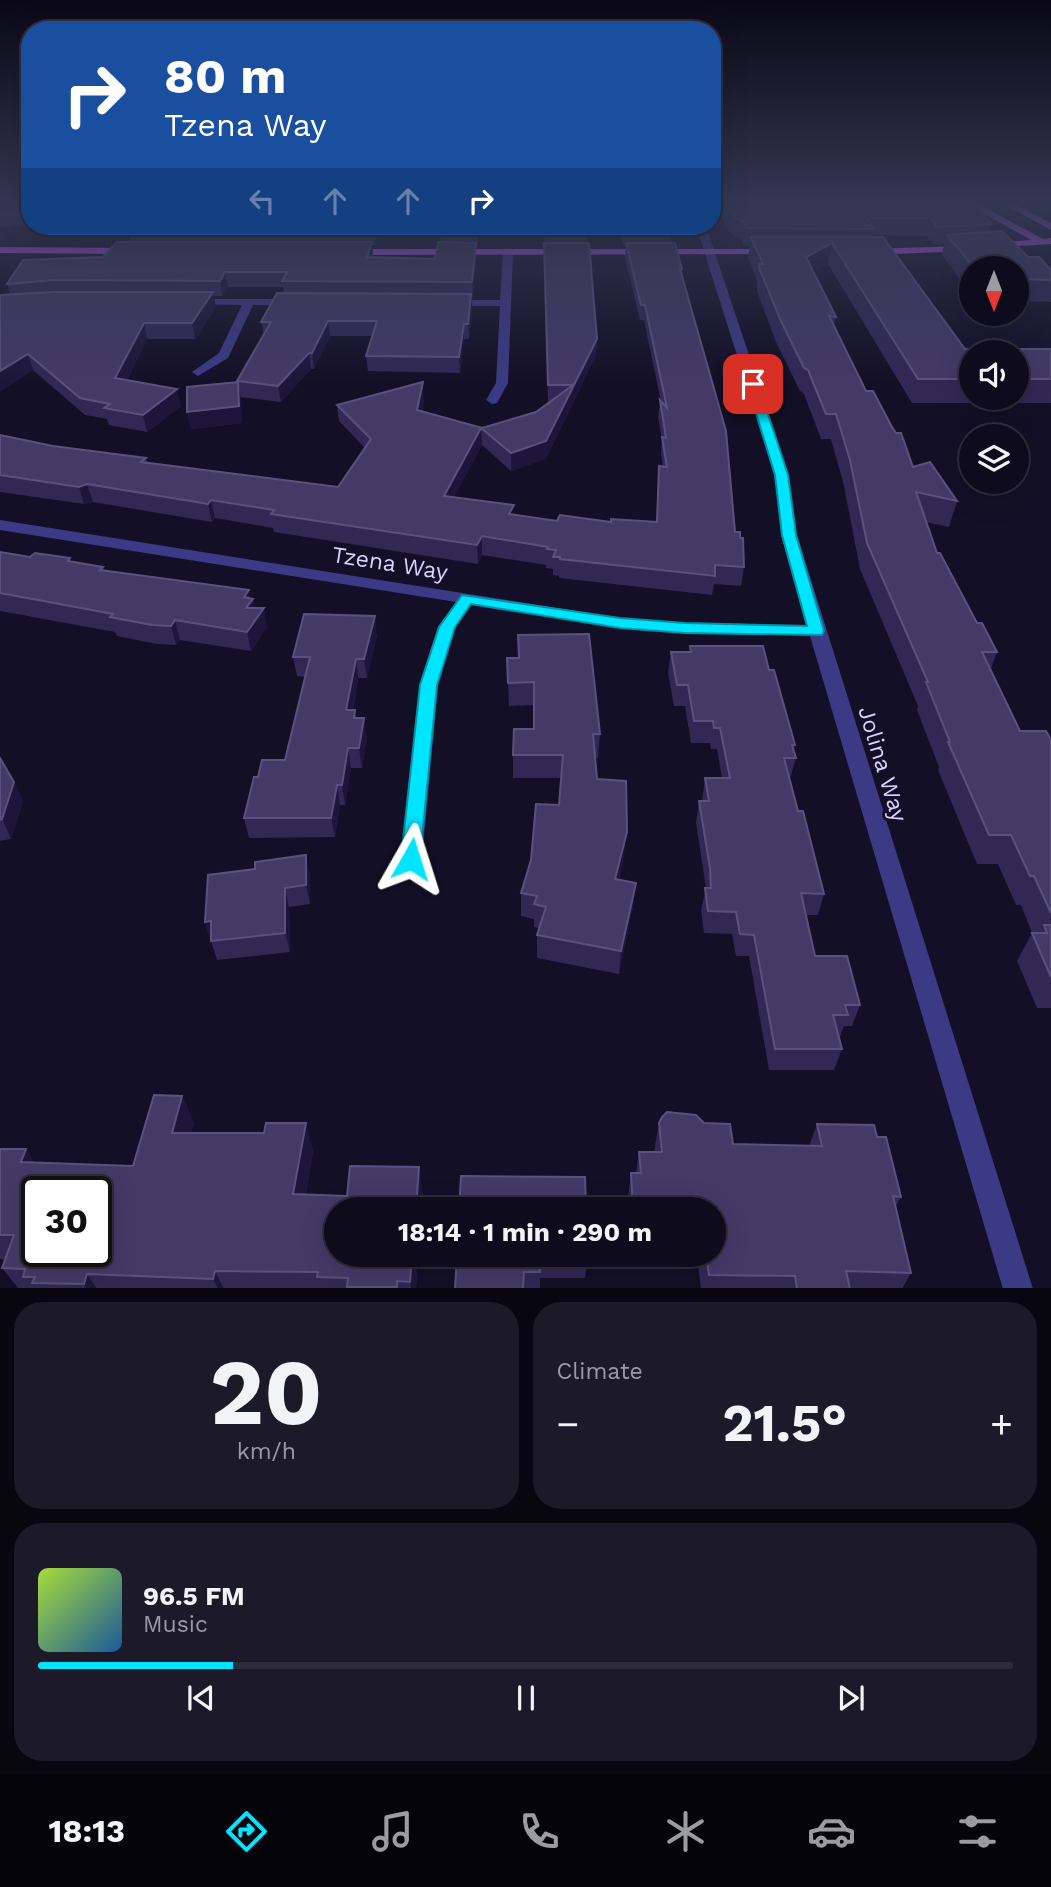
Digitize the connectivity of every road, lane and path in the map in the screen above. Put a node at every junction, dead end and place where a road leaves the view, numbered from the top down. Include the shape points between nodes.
1 (507, 262) edge
2 (712, 262) edge
3 (181, 302) edge
4 (250, 302) junction
5 (303, 302) edge
6 (438, 303) edge
7 (505, 303) junction
8 (198, 372) dead end
9 (492, 400) dead end
10 (0, 525) edge
11 (467, 598) junction
12 (817, 631) junction
13 (411, 859) dead end
14 (1018, 1288) edge

1 - 7 street
2 - 12 street, Jolina Way via 782,475 789,535
3 - 4 street
4 - 5 street
4 - 8 street via 224,355
6 - 7 street
7 - 9 street via 502,383
10 - 11 street, Tzena Way
11 - 12 street, Tzena Way via 620,623
11 - 13 street via 447,627 429,685
12 - 14 street, Jolina Way

